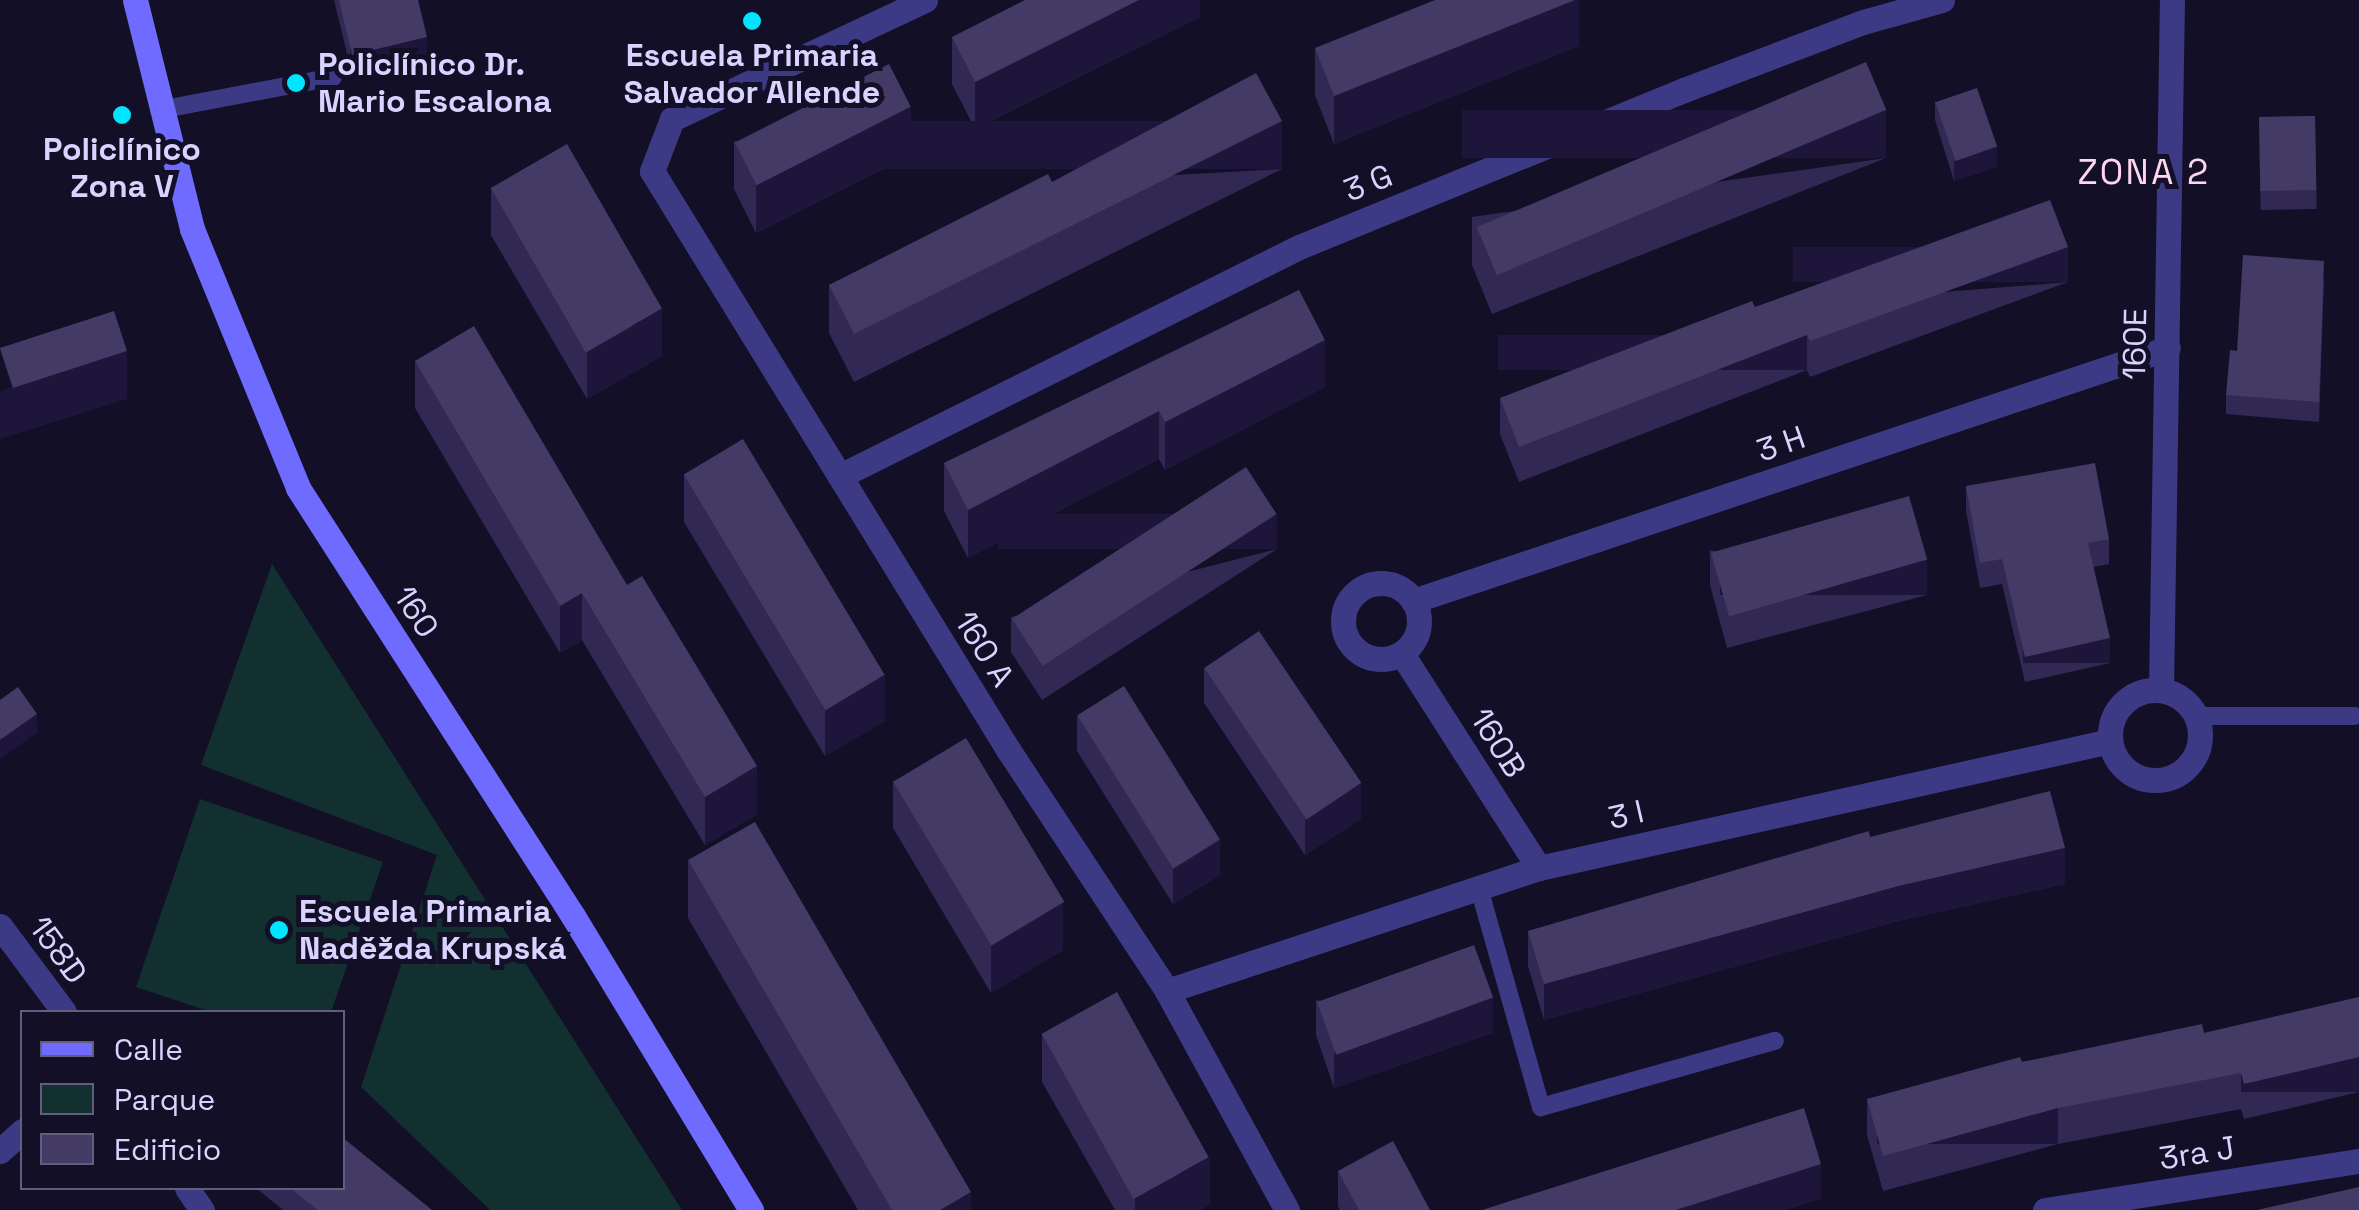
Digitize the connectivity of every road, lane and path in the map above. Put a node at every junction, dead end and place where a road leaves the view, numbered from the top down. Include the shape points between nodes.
1 (134, 0) edge
2 (926, 0) edge
3 (1942, 0) edge
4 (2172, 0) edge
5 (333, 77) dead end
6 (158, 110) junction
7 (2168, 348) junction
8 (840, 476) junction
9 (1414, 600) junction
10 (1402, 654) junction
11 (2161, 690) junction
12 (2196, 716) junction
13 (2354, 716) dead end
14 (2110, 741) junction
15 (1539, 868) junction
16 (1479, 888) junction
17 (0, 926) edge
18 (1168, 991) junction
19 (63, 1010) edge
20 (1775, 1041) dead end
21 (20, 1134) edge
22 (0, 1152) edge
23 (2359, 1161) edge
24 (751, 1210) edge
25 (1287, 1210) edge
26 (2045, 1210) edge

1 - 6 main road, 160
2 - 8 street, 160 A via 672,119 652,171
3 - 8 street, 3 G via 1684,90 1299,246
4 - 7 street, 160E
5 - 6 lane
6 - 24 main road, 160 via 192,229 298,488 574,916
7 - 9 street, 3 H
7 - 11 street, 160E
8 - 18 street, 160 A
9 - 10 street via 1420,627
9 - 10 street via 1378,582 1352,594 1344,608 1346,639 1356,651 1387,659
10 - 15 street, 160B
11 - 12 street via 2188,703
11 - 14 street via 2144,690 2117,710
12 - 13 lane
12 - 14 street via 2199,746 2182,771 2168,778 2152,780 2124,768
14 - 15 street, 3 I
15 - 16 street, 3 I
16 - 18 street, 3 I
16 - 20 lane via 1542,1106
17 - 19 street, 158D
18 - 25 street, 160 A
21 - 22 street
23 - 26 street, 3ra J

